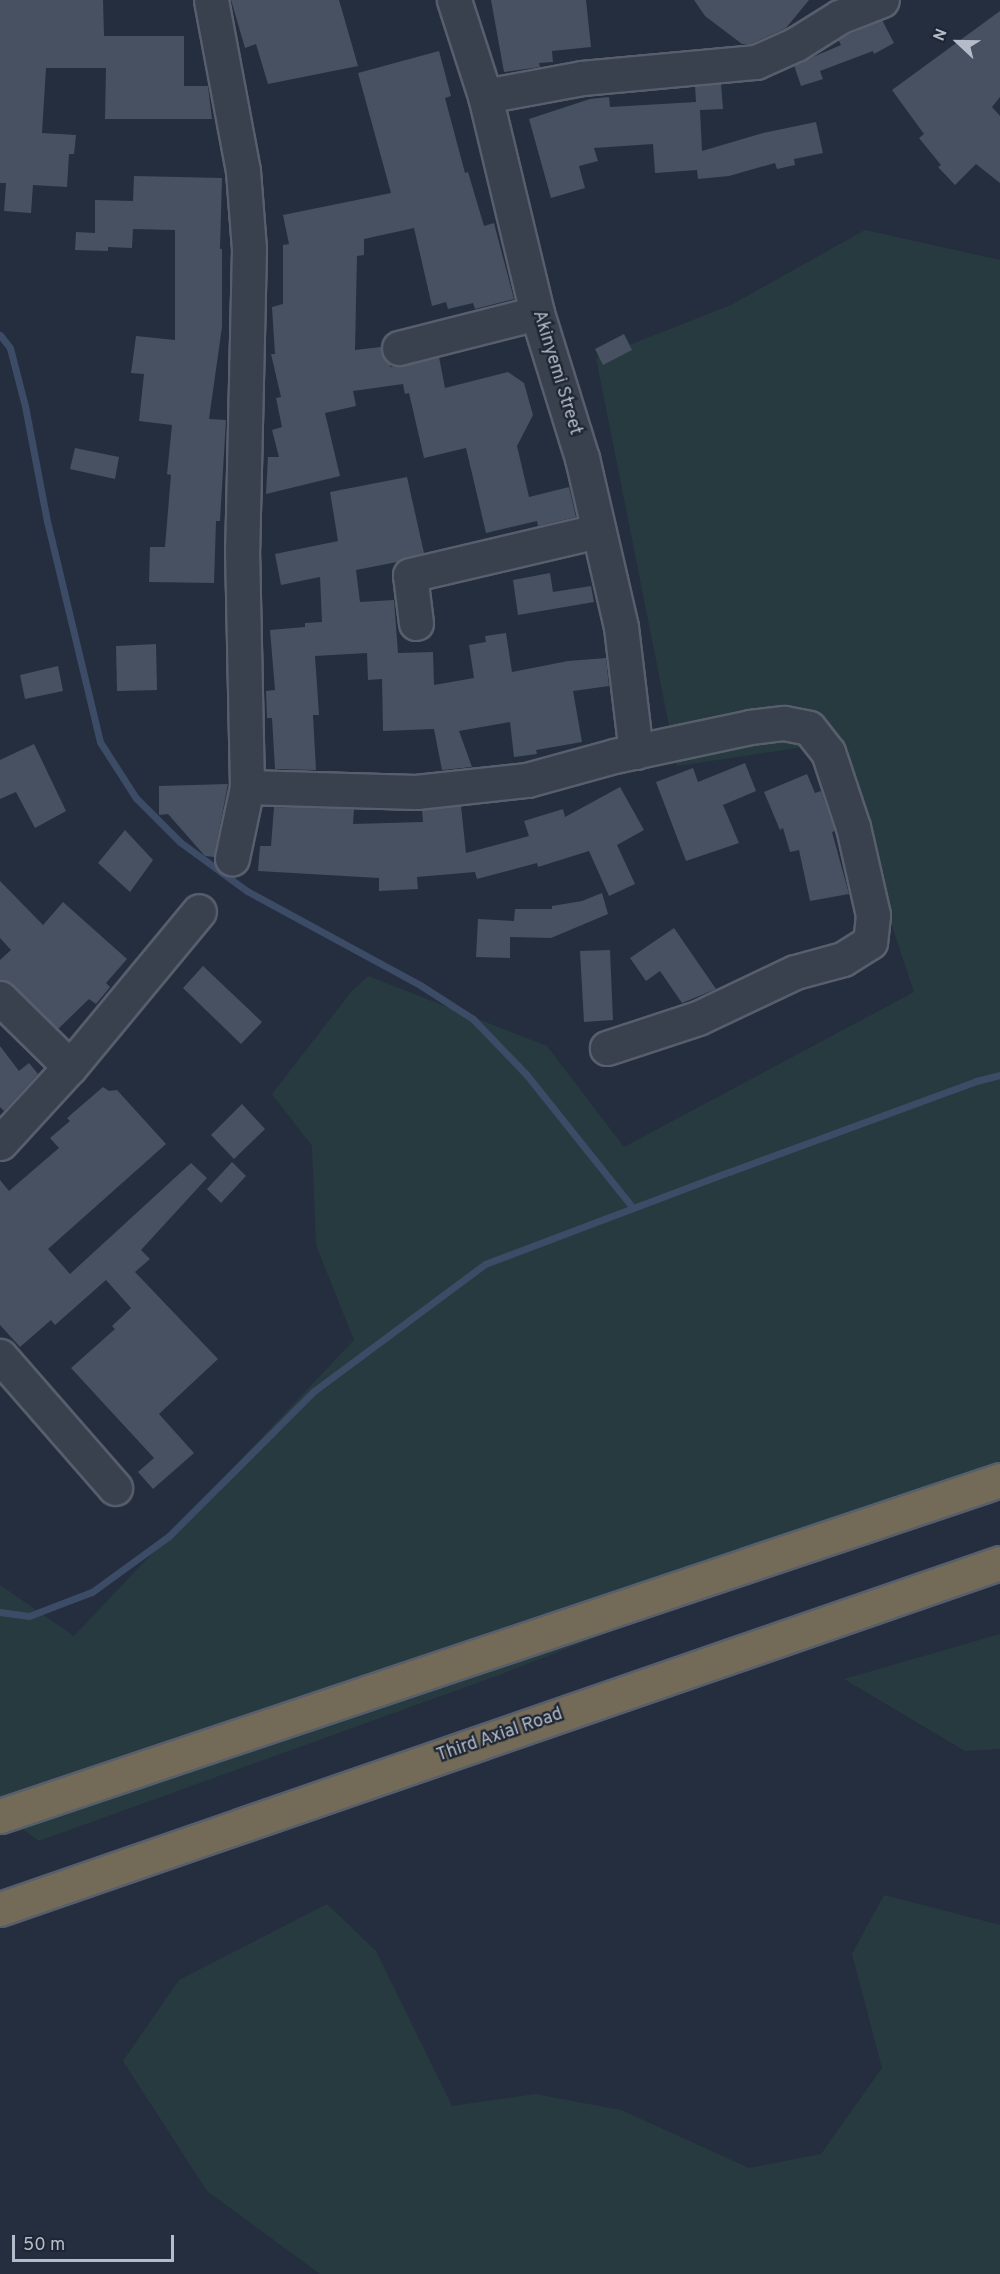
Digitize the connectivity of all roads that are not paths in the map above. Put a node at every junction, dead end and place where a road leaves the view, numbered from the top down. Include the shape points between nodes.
1 (211, 0) edge
2 (454, 0) edge
3 (882, 0) edge
4 (485, 96) junction
5 (537, 313) junction
6 (399, 348) dead end
7 (598, 531) junction
8 (416, 623) dead end
9 (636, 752) junction
10 (247, 787) junction
11 (232, 858) dead end
12 (199, 911) dead end
13 (0, 998) edge
14 (607, 1048) dead end
15 (70, 1067) junction
16 (0, 1143) edge
17 (0, 1356) edge
18 (1000, 1480) edge
19 (115, 1488) dead end
20 (1000, 1563) edge
21 (0, 1816) edge
22 (0, 1909) edge

1 - 10 street via 243,171 249,249 242,548
2 - 4 street, Akinyemi Street
3 - 4 street via 839,17 796,44 756,62 582,78
4 - 5 street, Akinyemi Street
5 - 6 street
5 - 7 street, Akinyemi Street via 582,458
7 - 8 street via 410,575
7 - 9 street, Akinyemi Street via 621,627
9 - 10 street via 526,780 416,792
9 - 14 street via 784,723 809,728 828,752 853,827 873,915 870,942 843,959 795,972 698,1018
10 - 11 street
12 - 15 street
13 - 15 street
15 - 16 street
17 - 19 street
18 - 21 highway
20 - 22 highway, Third Axial Road

